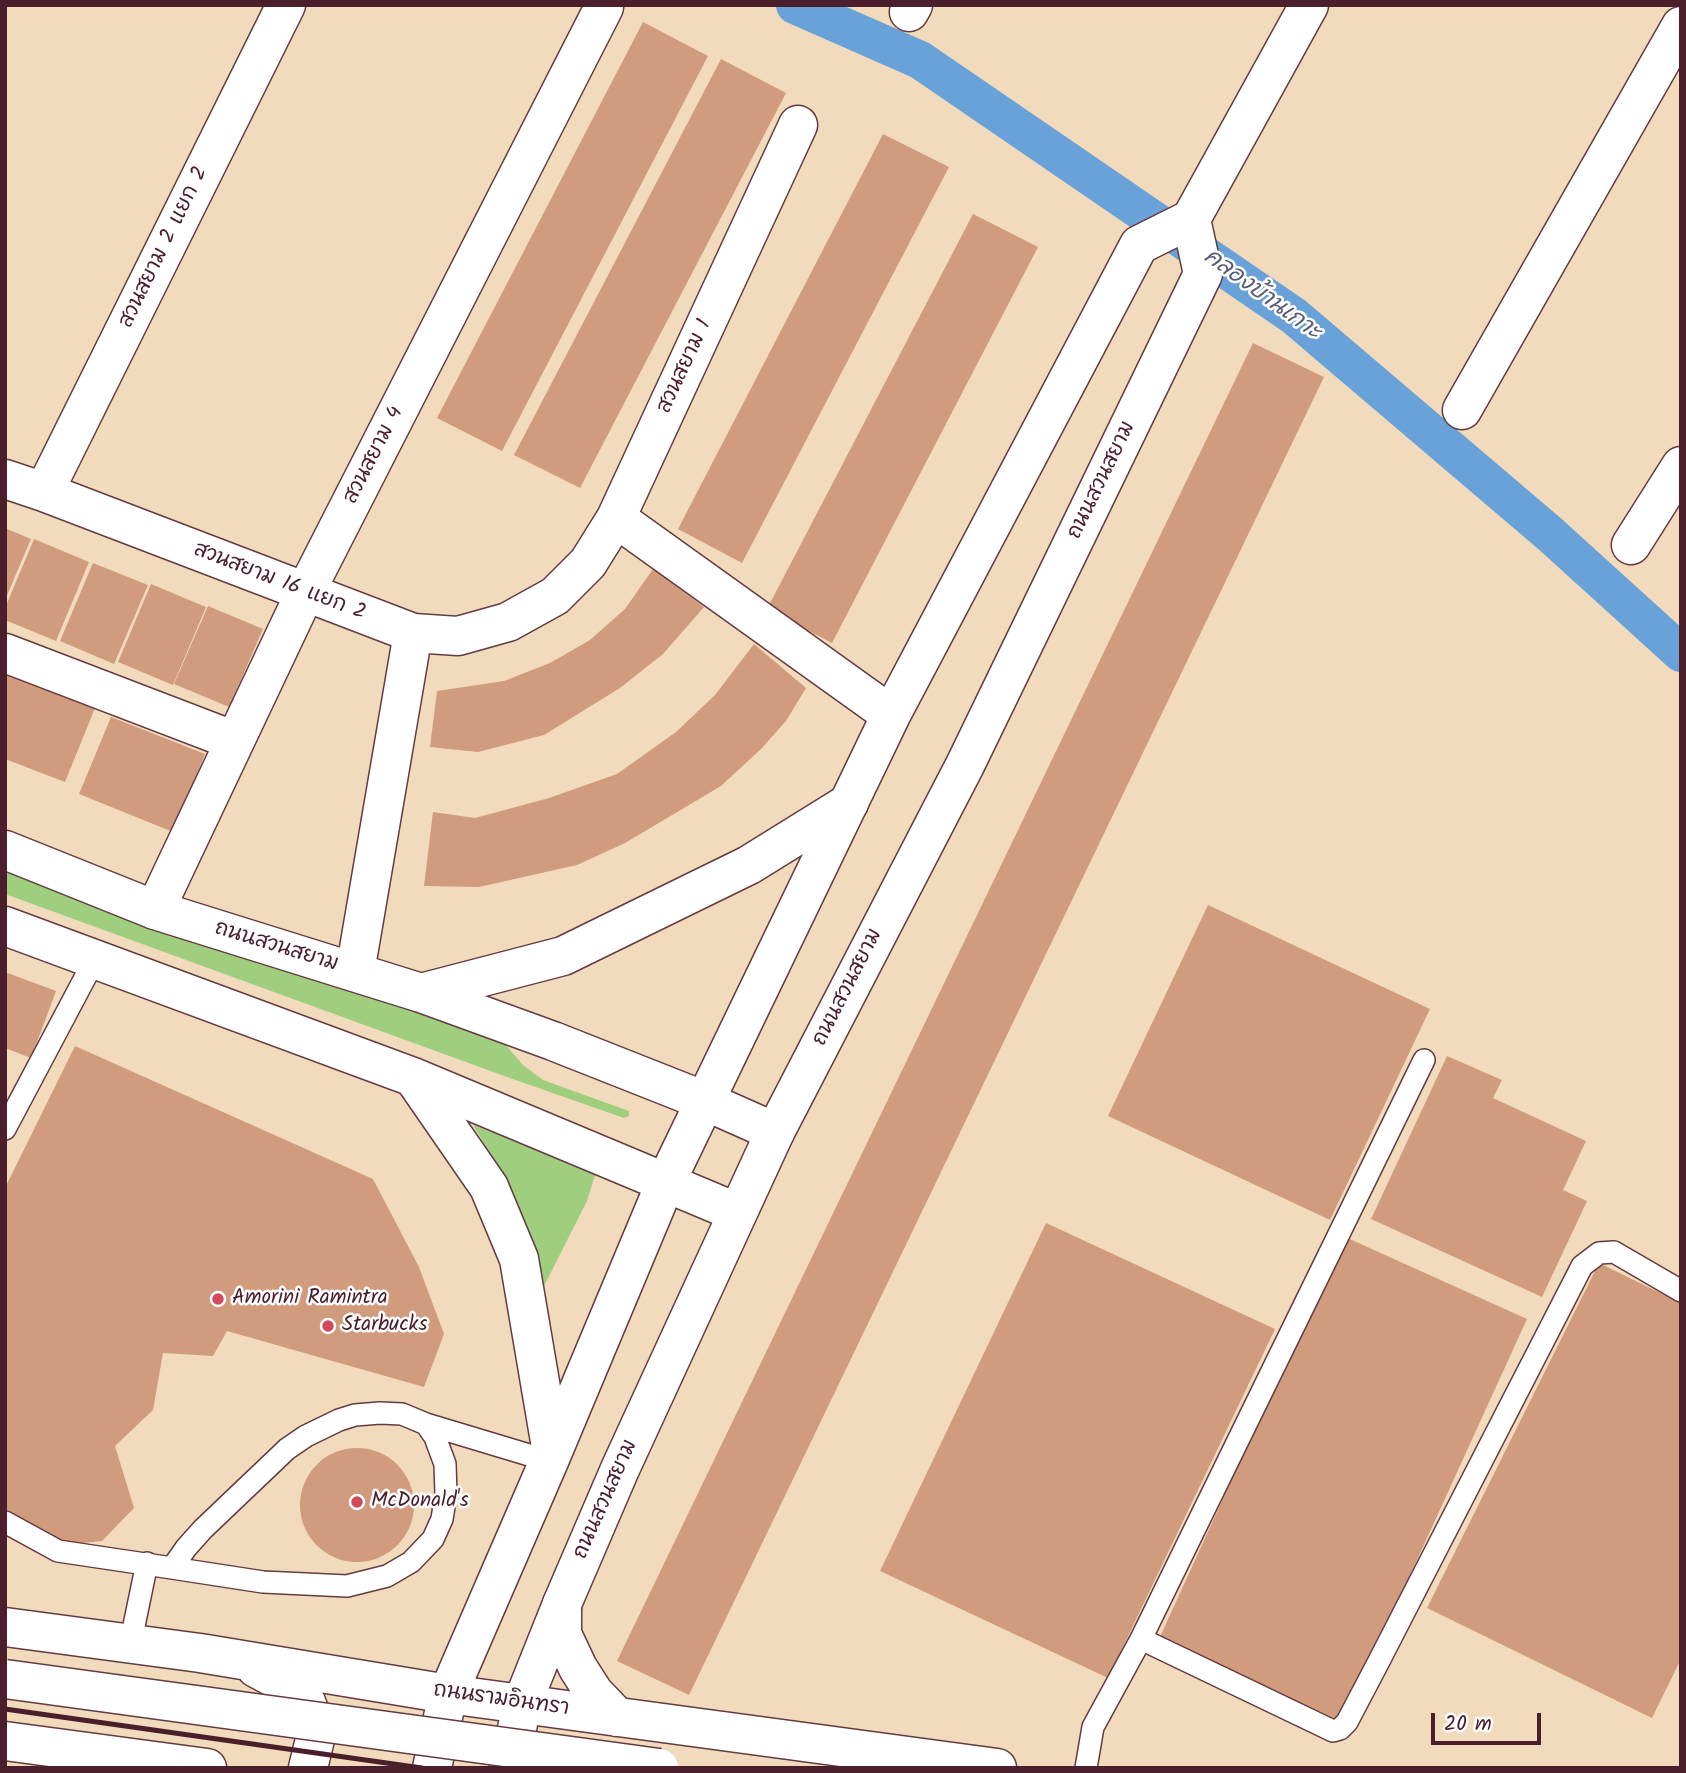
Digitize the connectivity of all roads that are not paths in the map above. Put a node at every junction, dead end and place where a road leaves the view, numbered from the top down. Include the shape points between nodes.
1 (286, 5) edge
2 (1309, 5) edge
3 (604, 7) dead end
4 (1681, 26) edge
5 (798, 125) dead end
6 (1190, 221) junction
7 (1462, 410) dead end
8 (1681, 466) edge
9 (5, 479) edge
10 (44, 492) junction
11 (616, 518) junction
12 (1631, 545) dead end
13 (305, 593) junction
14 (555, 596) joint
15 (413, 633) junction
16 (5, 653) edge
17 (891, 715) junction
18 (235, 741) junction
19 (849, 803) junction
20 (5, 850) edge
21 (155, 910) junction
22 (5, 926) edge
23 (95, 959) junction
24 (355, 972) junction
25 (421, 993) junction
26 (1424, 1060) dead end
27 (413, 1077) junction
28 (705, 1101) junction
29 (5, 1129) edge
30 (775, 1132) junction
31 (665, 1184) junction
32 (736, 1212) junction
33 (1681, 1291) edge
34 (426, 1424) junction
35 (550, 1457) junction
36 (5, 1522) edge
37 (147, 1563) junction
38 (172, 1568) junction
39 (562, 1604) junction
40 (5, 1627) edge
41 (1141, 1639) junction
42 (130, 1645) junction
43 (239, 1659) junction
44 (5, 1679) edge
45 (448, 1694) junction
46 (522, 1704) junction
47 (617, 1717) junction
48 (5, 1741) edge
49 (933, 1763) edge
50 (206, 1768) edge
51 (308, 1768) edge
52 (432, 1768) edge
53 (509, 1768) edge
54 (659, 1768) edge
55 (997, 1768) edge
56 (1086, 1768) edge

1 - 10 main road, สวนสยาม 2 แยก 2
2 - 6 main road
3 - 13 main road, สวนสยาม 4
4 - 7 main road
5 - 11 main road, สวนสยาม 1
6 - 17 main road via 1139,245
6 - 30 main road, ถนนสวนสยาม via 1203,274 965,765
8 - 12 main road
9 - 10 main road, สวนสยาม 16 แยก 2
10 - 13 main road, สวนสยาม 16 แยก 2
11 - 14 main road, สวนสยาม 1 via 588,563
11 - 17 main road
13 - 15 main road, สวนสยาม 16 แยก 2
13 - 18 main road, สวนสยาม 4
14 - 15 main road, สวนสยาม 16 แยก 2 via 508,622 458,636
15 - 24 main road
16 - 18 main road
17 - 19 main road
18 - 21 main road, สวนสยาม 4
19 - 25 main road via 749,865 563,956
19 - 28 main road
20 - 21 main road, ถนนสวนสยาม
21 - 24 main road, ถนนสวนสยาม
22 - 23 main road
23 - 27 main road
23 - 29 lane
24 - 25 main road, ถนนสวนสยาม
25 - 28 main road, ถนนสวนสยาม
26 - 41 lane
27 - 31 main road
27 - 35 main road via 489,1187 519,1258
28 - 30 main road, ถนนสวนสยาม
28 - 31 main road
30 - 32 main road, ถนนสวนสยาม
31 - 32 main road
31 - 35 main road
32 - 39 main road, ถนนสวนสยาม
33 - 41 lane via 1614,1252 1599,1253 1582,1266 1340,1729 1333,1731
34 - 35 lane
34 - 38 lane via 402,1414 371,1413 340,1420 306,1436 229,1503
34 - 38 lane via 446,1464 442,1518 433,1539 400,1569 347,1586 263,1582
35 - 45 main road
36 - 37 lane via 58,1551
37 - 38 lane
37 - 42 lane
39 - 46 main road, ถนนสวนสยาม
39 - 47 main road via 562,1634 578,1668
40 - 42 main road, ถนนรามอินทรา
41 - 56 lane via 1093,1727
42 - 43 main road, ถนนรามอินทรา
43 - 45 main road, ถนนรามอินทรา
43 - 51 main road via 282,1682 306,1702 317,1731
44 - 54 main road, bridge
45 - 46 main road, ถนนรามอินทรา
45 - 52 main road
46 - 47 main road, ถนนรามอินทรา
46 - 53 main road, ถนนสวนสยาม
47 - 49 main road, ถนนรามอินทรา
48 - 50 main road
49 - 55 main road, ถนนรามอินทรา

